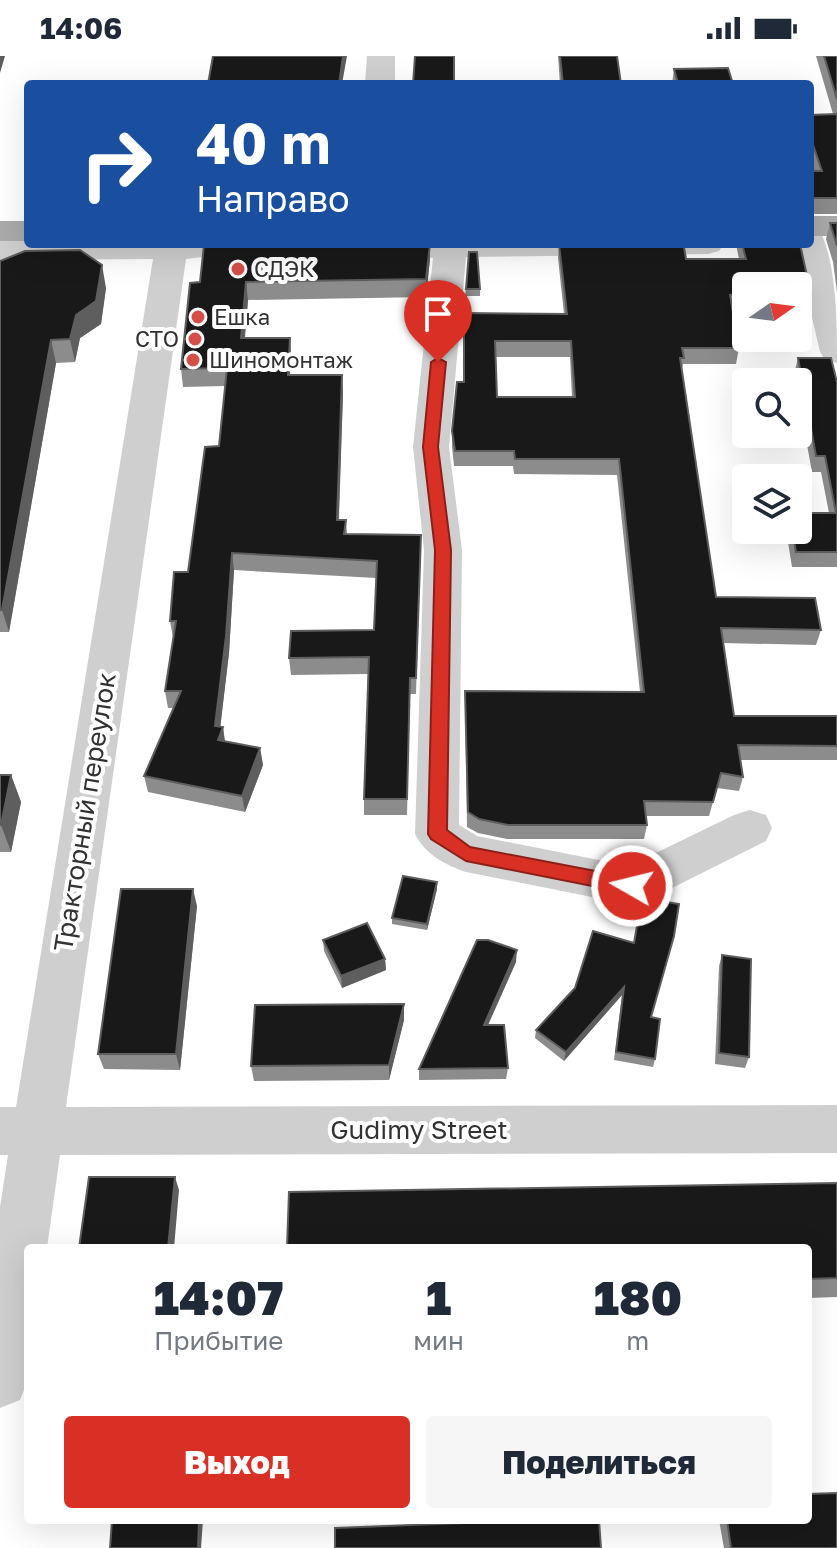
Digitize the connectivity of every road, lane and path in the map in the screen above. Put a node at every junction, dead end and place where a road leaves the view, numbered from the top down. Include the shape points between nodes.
1 (381, 56) edge
2 (380, 80) edge
3 (814, 226) edge
4 (837, 226) edge
5 (0, 231) edge
6 (24, 231) edge
7 (814, 242) edge
8 (837, 242) edge
9 (86, 248) edge
10 (171, 248) edge
11 (450, 248) edge
12 (811, 248) edge
13 (0, 250) edge
14 (837, 352) edge
15 (750, 828) dead end
16 (837, 1129) edge
17 (18, 1131) edge
18 (0, 1380) edge

1 - 2 street
3 - 4 main road
5 - 6 main road
7 - 8 street
9 - 13 street
10 - 17 street, Тракторный переулок
11 - 15 street via 431,447 443,550 437,834 466,853 632,886
12 - 14 street
16 - 17 street, Gudimy Street
17 - 18 street, Тракторный переулок

